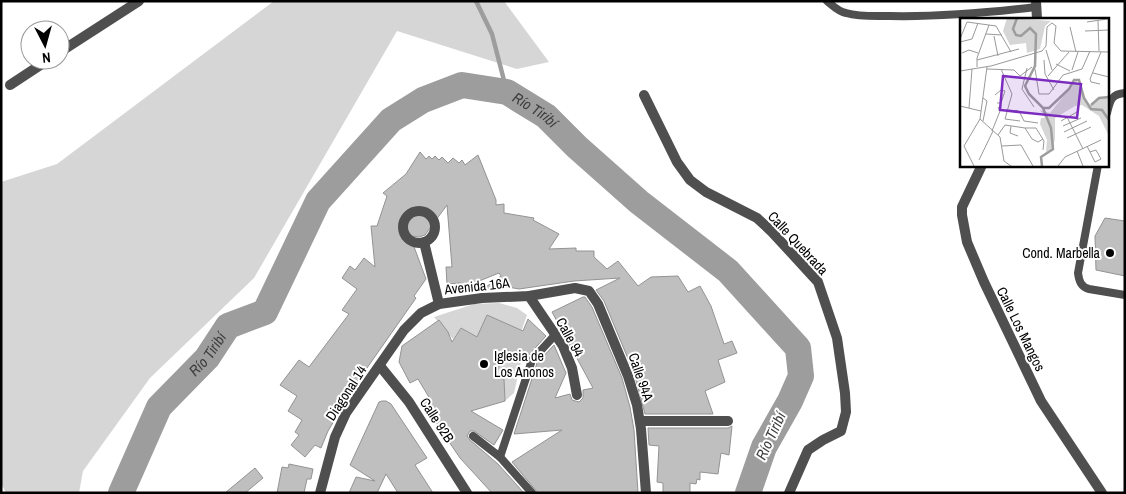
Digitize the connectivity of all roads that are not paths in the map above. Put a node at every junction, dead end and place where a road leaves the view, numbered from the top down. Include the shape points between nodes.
1 (139, 1) edge
2 (827, 1) edge
3 (1036, 4) edge
4 (1037, 18) edge
5 (70, 46) edge
6 (33, 70) edge
7 (10, 85) dead end
8 (1125, 92) edge
9 (644, 95) dead end
10 (1108, 108) edge
11 (982, 166) edge
12 (1098, 166) edge
13 (424, 242) dead end
14 (575, 288) joint
15 (1125, 295) edge
16 (529, 296) junction
17 (439, 304) junction
18 (555, 335) junction
19 (380, 366) junction
20 (577, 395) dead end
21 (640, 420) junction
22 (728, 421) dead end
23 (473, 436) dead end
24 (500, 457) junction
25 (320, 493) edge
26 (467, 493) edge
27 (532, 493) edge
28 (646, 493) edge
29 (789, 493) edge
30 (1102, 493) edge

1 - 5 street
2 - 3 lane via 846,13 921,17 976,14
3 - 4 street
6 - 7 street
8 - 10 lane via 1114,95
9 - 29 street, Calle Quebrada via 676,162 690,180 706,192 757,218 818,282 837,338 846,412 841,430 808,450
11 - 30 street, Calle Los Mangos via 962,207 967,242 1041,401
12 - 15 lane via 1079,280 1084,288
13 - 17 street
14 - 16 street, Avenida 16A
14 - 21 street, Calle 94A via 589,291 598,304 628,376
16 - 17 street, Avenida 16A
16 - 18 street, Calle 94
17 - 19 street, Avenida 16A via 421,314 404,330
18 - 20 street, Calle 94 via 572,368
18 - 24 lane via 532,360
19 - 25 street, Diagonal 14 via 346,413 335,437
19 - 26 street, Calle 92B via 409,402
21 - 22 street
21 - 28 street, Calle 94A
23 - 24 lane
24 - 27 lane

